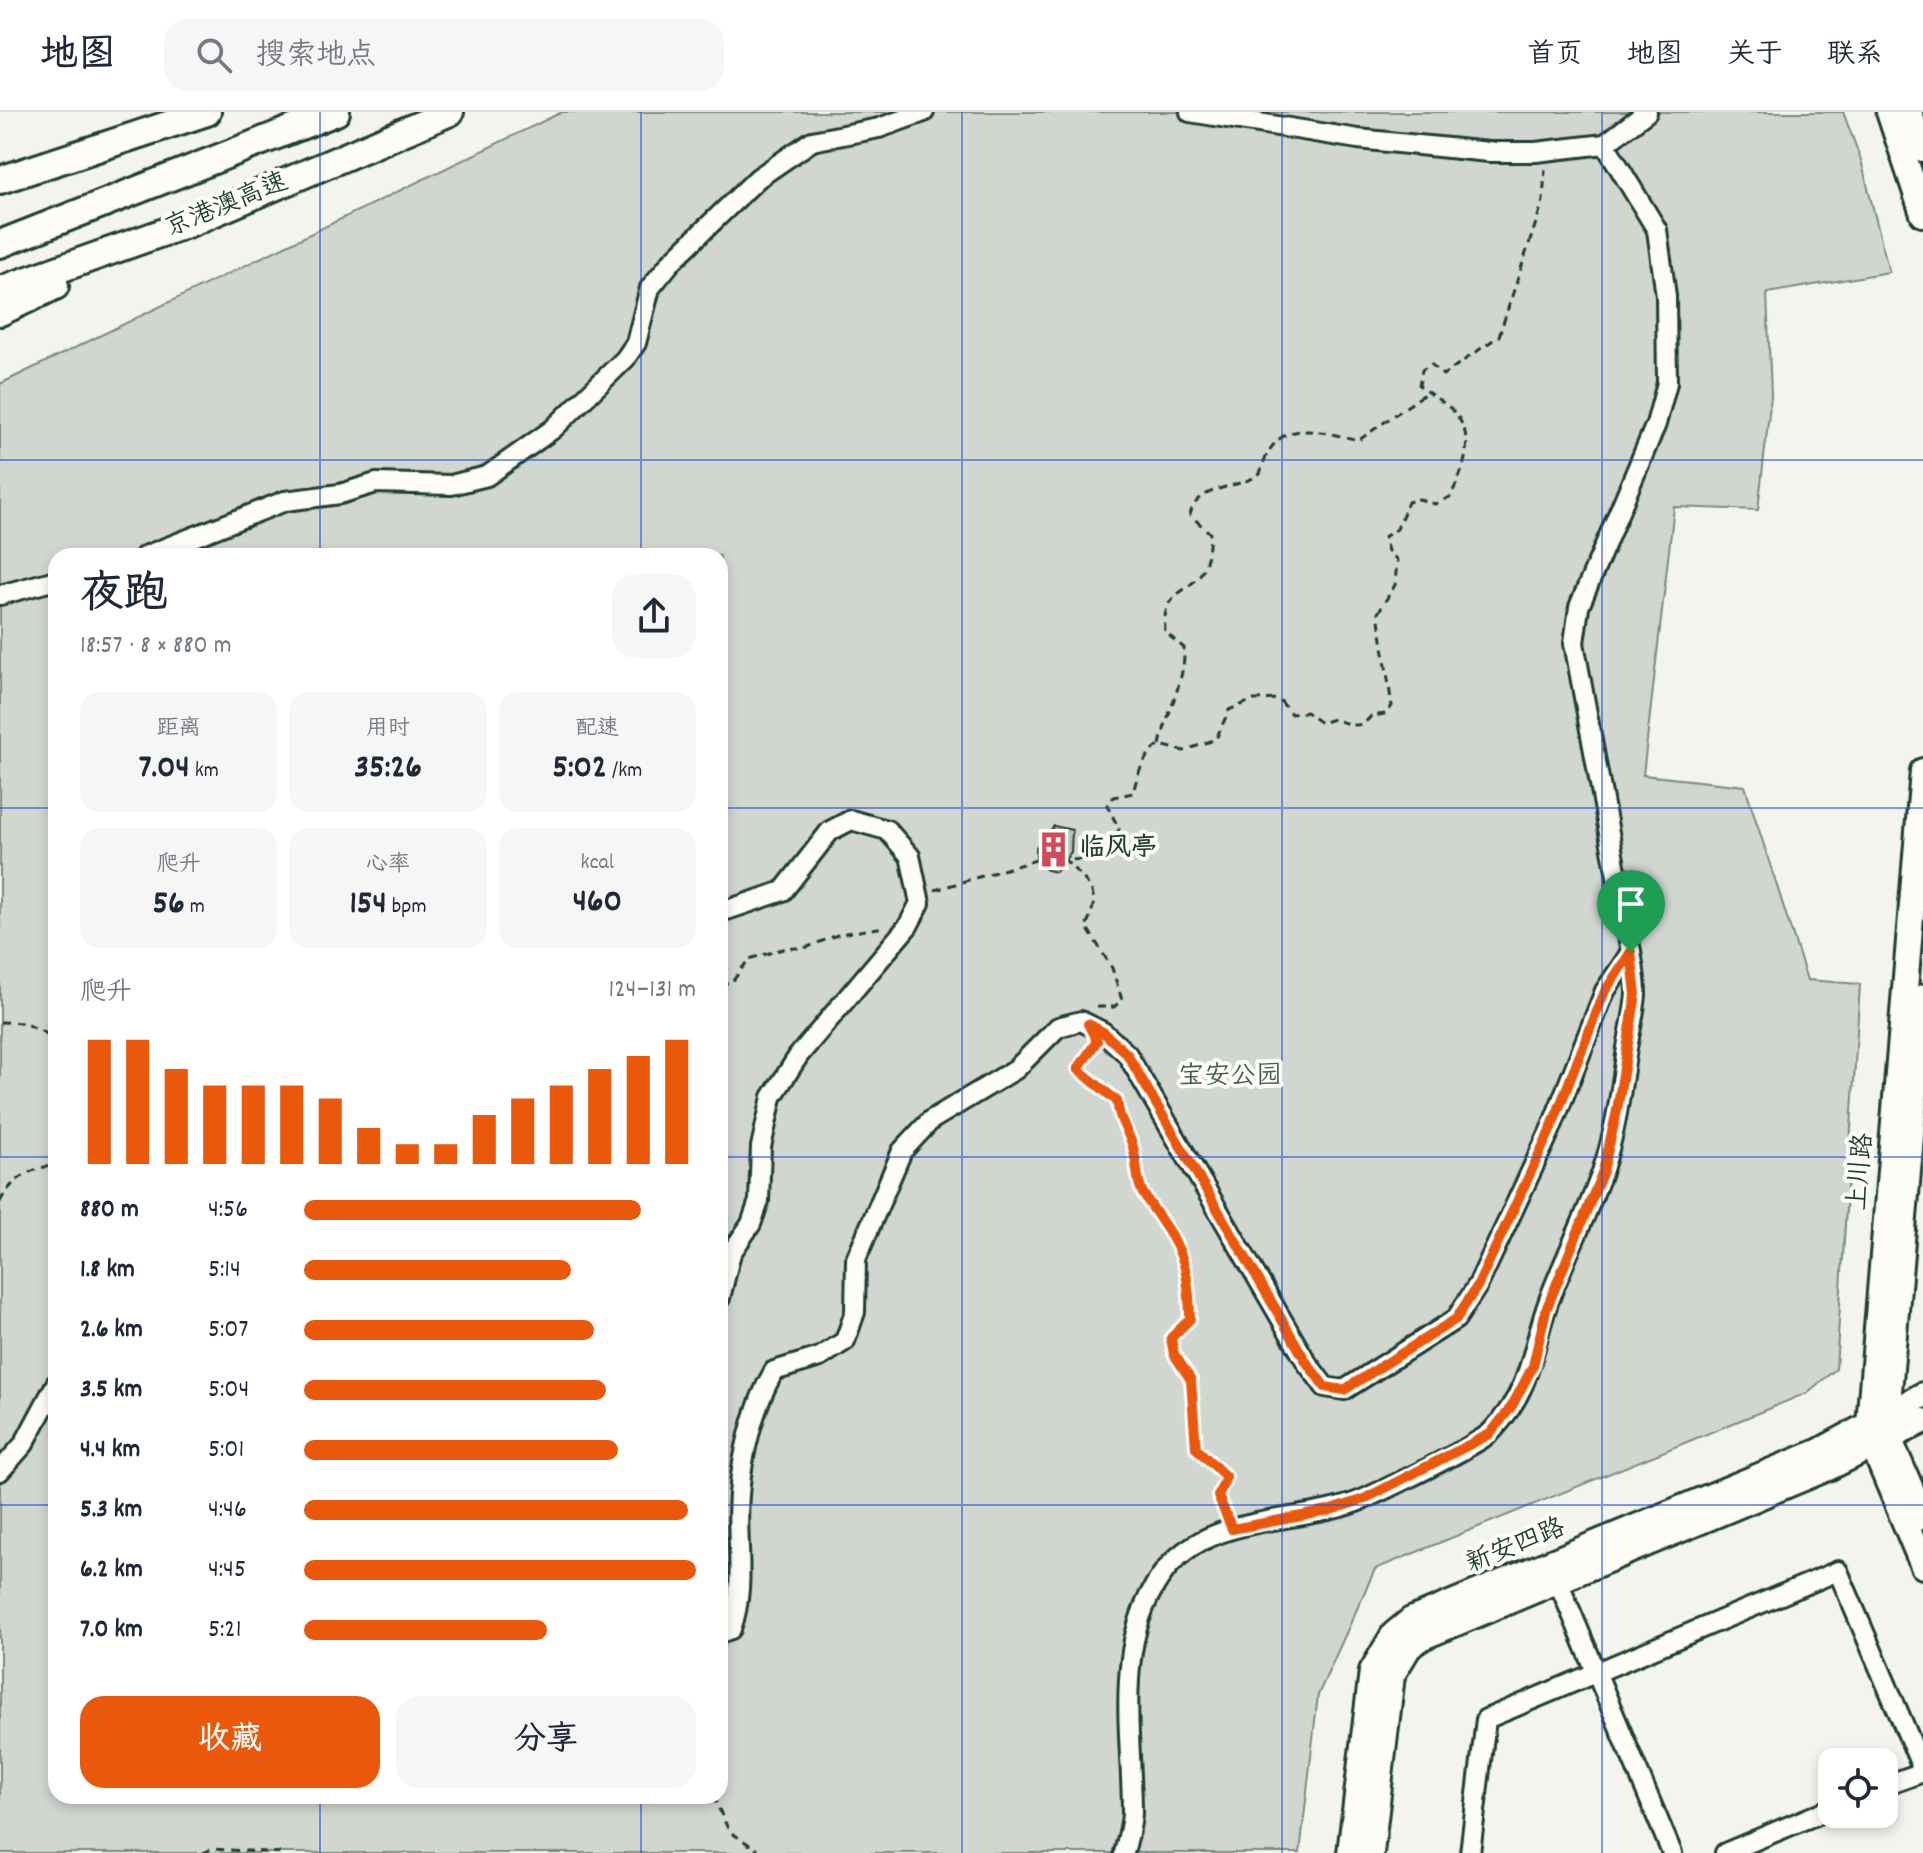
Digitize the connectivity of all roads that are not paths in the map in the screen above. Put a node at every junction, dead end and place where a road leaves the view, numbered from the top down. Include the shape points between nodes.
1 (207, 112) edge
2 (336, 112) edge
3 (450, 112) edge
4 (924, 112) edge
5 (1190, 112) edge
6 (1647, 112) edge
7 (1889, 112) edge
8 (1909, 112) edge
9 (1605, 144) junction
10 (1923, 149) edge
11 (0, 180) edge
12 (1923, 214) edge
13 (187, 224) junction
14 (0, 244) edge
15 (0, 290) edge
16 (0, 312) edge
17 (165, 548) edge
18 (48, 582) edge
19 (0, 595) edge
20 (1923, 771) edge
21 (728, 910) edge
22 (1631, 952) junction
23 (1923, 997) edge
24 (728, 1265) edge
25 (1923, 1395) edge
26 (48, 1399) edge
27 (1923, 1421) edge
28 (1880, 1433) junction
29 (0, 1471) edge
30 (1923, 1517) edge
31 (1923, 1566) edge
32 (1558, 1581) junction
33 (728, 1630) edge
34 (1597, 1673) junction
35 (1923, 1771) edge
36 (1898, 1781) edge
37 (1818, 1814) edge
38 (1124, 1853) edge
39 (1350, 1853) edge
40 (1371, 1853) edge
41 (1470, 1853) edge
42 (1672, 1853) edge
43 (1725, 1853) edge

1 - 11 highway
2 - 14 highway, 京港澳高速
3 - 13 highway, 京港澳高速
4 - 17 street via 879,128 812,141 758,178 650,288 636,343 625,359 553,429 487,476 451,485 376,483 285,501
5 - 9 street via 1358,139 1489,152
6 - 9 street
7 - 12 main road
8 - 10 main road
9 - 22 street via 1657,230 1669,341 1667,383 1656,424 1579,607 1574,643
13 - 15 highway, 京港澳高速
13 - 16 highway
18 - 19 street
20 - 28 main road, 上川路
21 - 24 street via 783,891 830,831 851,820 887,830 910,856 920,903 908,926 799,1055 772,1097 761,1147 759,1201
22 - 33 street via 1605,991 1550,1131 1478,1285 1456,1319 1344,1390 1325,1387 1307,1363 1127,1054 1103,1032 1081,1021 1058,1027 1016,1069 931,1120 902,1151 856,1259 855,1312 845,1341 820,1357 774,1371 762,1391 739,1495 740,1604
22 - 38 street via 1636,994 1603,1171 1546,1310 1533,1366 1512,1406 1490,1434 1364,1499 1232,1529 1184,1551 1160,1576 1142,1613 1132,1655 1126,1728 1132,1814
23 - 28 main road, 上川路
25 - 28 main road
26 - 29 street via 24,1444
27 - 28 main road
28 - 30 main road, 上川路
28 - 31 main road, 上川路
28 - 32 main road, 新安四路
28 - 39 main road, 新安四路 via 1820,1451 1411,1620 1394,1634 1372,1671
32 - 34 street
32 - 40 main road, 新安四路 via 1423,1637 1399,1659 1392,1675
34 - 35 street via 1838,1571
34 - 41 street via 1486,1719
34 - 42 street
35 - 36 street
37 - 43 street

